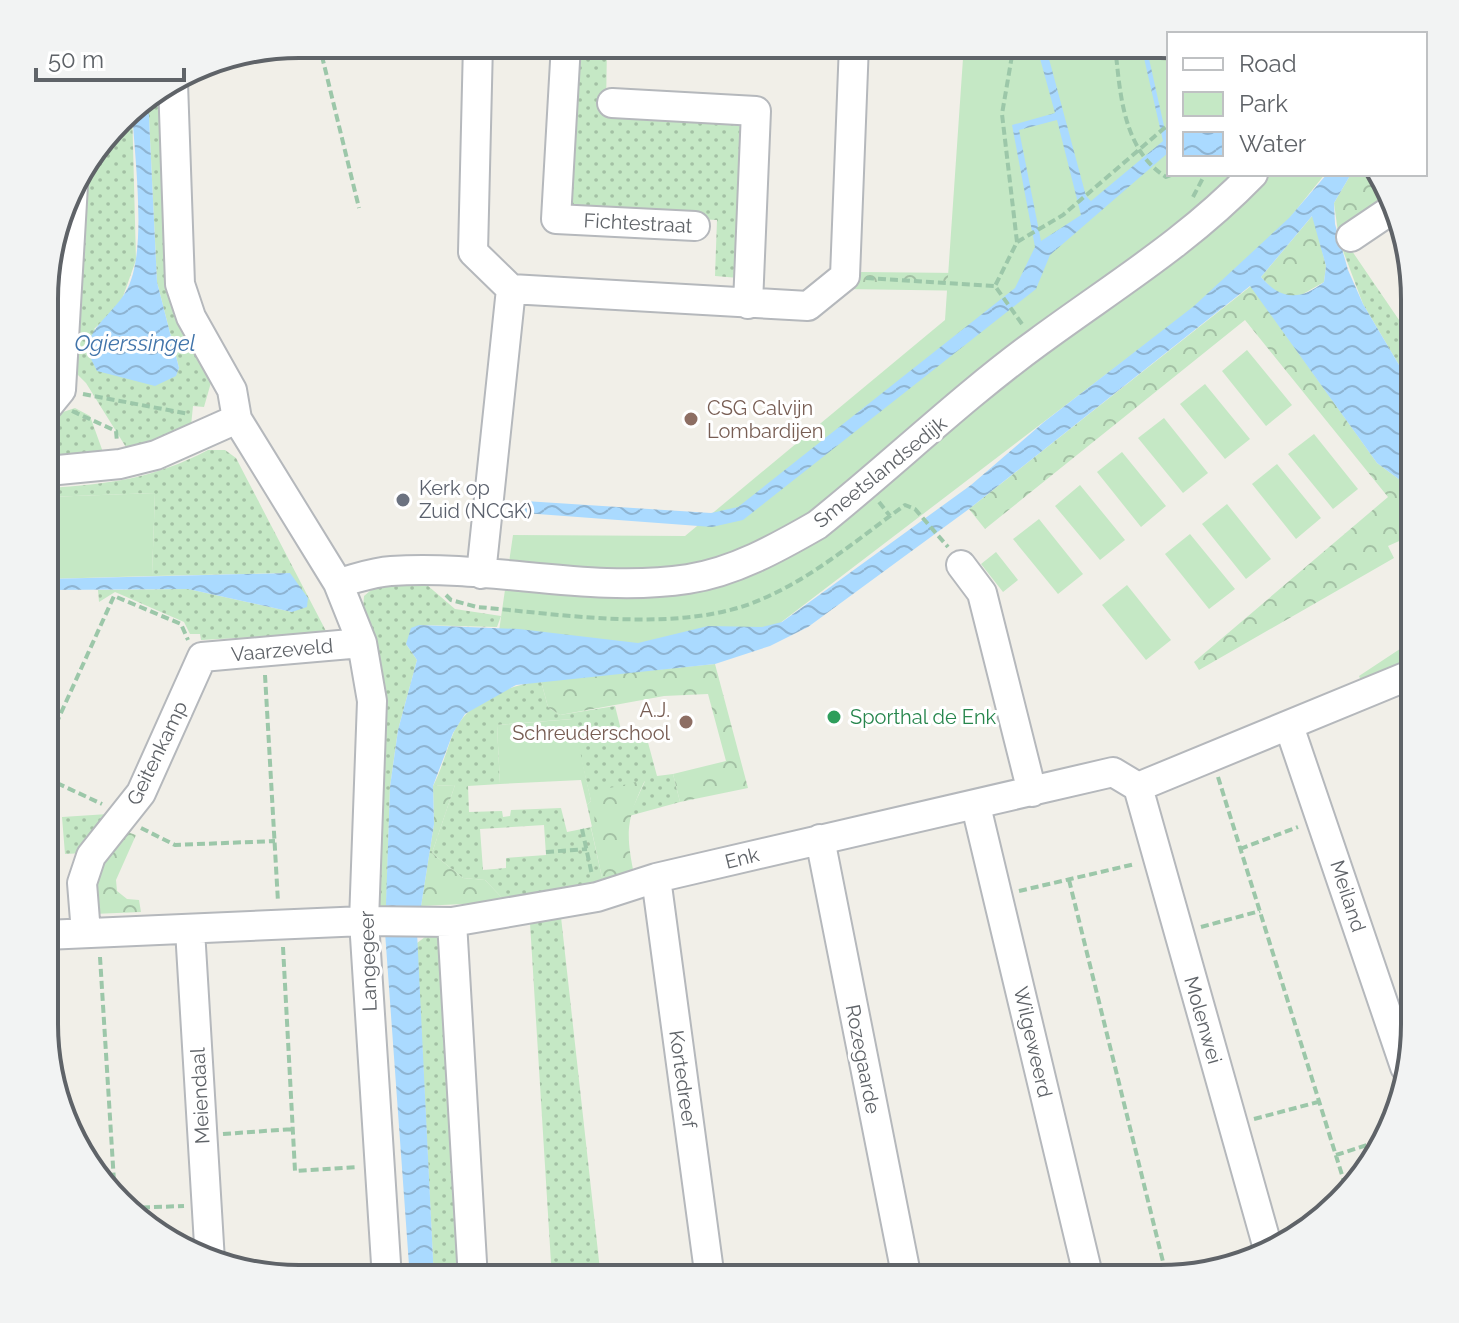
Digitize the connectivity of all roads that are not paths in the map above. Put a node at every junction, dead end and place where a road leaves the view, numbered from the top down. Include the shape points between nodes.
1 (478, 58) edge
2 (565, 58) edge
3 (853, 59) edge
4 (173, 94) edge
5 (612, 103) dead end
6 (1251, 176) edge
7 (1385, 214) edge
8 (695, 226) dead end
9 (1351, 237) dead end
10 (63, 251) edge
11 (511, 289) junction
12 (748, 304) junction
13 (58, 334) edge
14 (237, 419) junction
15 (58, 470) edge
16 (961, 565) dead end
17 (481, 574) junction
18 (338, 583) junction
19 (362, 643) junction
20 (202, 657) joint
21 (1401, 679) edge
22 (1289, 726) junction
23 (1138, 787) junction
24 (1032, 792) junction
25 (976, 806) junction
26 (820, 839) junction
27 (656, 878) junction
28 (370, 921) junction
29 (442, 922) junction
30 (190, 930) junction
31 (92, 933) junction
32 (59, 934) edge
33 (1399, 1050) edge
34 (1266, 1240) edge
35 (209, 1248) edge
36 (904, 1264) edge
37 (1085, 1264) edge
38 (386, 1265) edge
39 (472, 1265) edge
40 (708, 1265) edge

1 - 11 street via 473,252
2 - 8 street, Fichtestraat via 556,219
3 - 12 street via 845,276 808,306
4 - 14 street via 180,284 191,317 232,390
5 - 12 street via 756,111
6 - 17 street, Smeetslandsedijk via 1161,258 1036,344 817,525 777,547 690,579 636,583
7 - 9 street
10 - 13 street
11 - 12 street
11 - 17 street
14 - 15 street via 156,455
14 - 18 street
16 - 24 street via 982,593
17 - 18 street, Smeetslandsedijk via 389,571
18 - 19 street
19 - 20 street, Vaarzeveld
19 - 28 street, Langegeer via 372,701
20 - 31 street, Geitenkamp via 141,793 91,856 82,883
21 - 22 street
22 - 23 street
22 - 33 street, Meiland
23 - 24 street, Enk via 1113,772
23 - 34 street, Molenwei
24 - 25 street, Enk
25 - 26 street, Enk
25 - 37 street, Wilgeweerd
26 - 27 street, Enk
26 - 36 street, Rozegaarde
27 - 29 street, Enk via 597,897
27 - 40 street, Kortedreef
28 - 29 street, Enk
28 - 30 street
28 - 38 street, Langegeer
29 - 39 street
30 - 31 street
30 - 35 street, Meiendaal
31 - 32 street

